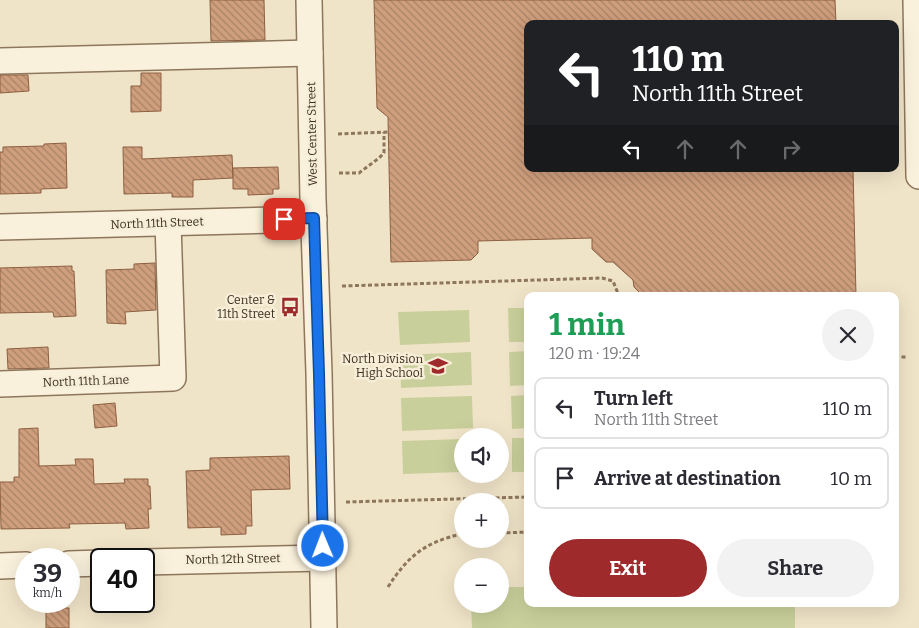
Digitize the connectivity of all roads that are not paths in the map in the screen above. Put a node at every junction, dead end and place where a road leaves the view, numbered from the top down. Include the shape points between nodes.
1 (309, 0) edge
2 (916, 0) edge
3 (918, 36) edge
4 (310, 53) junction
5 (0, 61) edge
6 (919, 176) edge
7 (314, 218) junction
8 (168, 223) junction
9 (0, 227) edge
10 (0, 384) edge
11 (323, 558) junction
12 (155, 562) edge
13 (15, 565) edge
14 (0, 566) edge
15 (324, 628) edge

1 - 4 street, West Center Street
2 - 3 street
3 - 6 street
4 - 5 street
4 - 7 street, West Center Street
7 - 8 street, North 11th Street
7 - 11 street, West Center Street
8 - 9 street, North 11th Street
8 - 10 street, North 11th Lane via 173,378
11 - 12 street, North 12th Street
11 - 15 street, West Center Street
13 - 14 street

